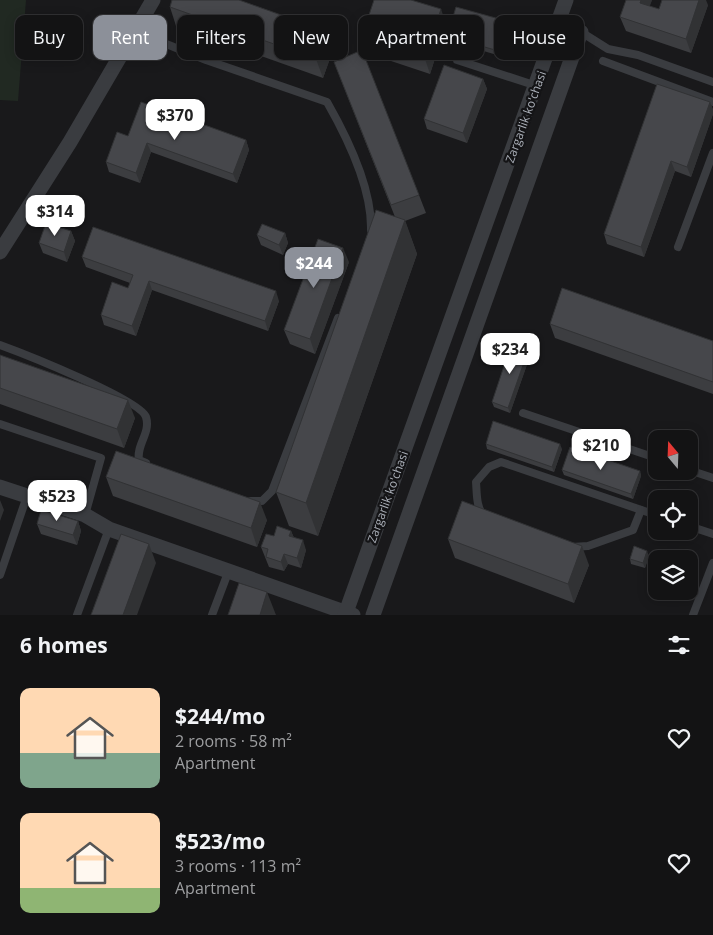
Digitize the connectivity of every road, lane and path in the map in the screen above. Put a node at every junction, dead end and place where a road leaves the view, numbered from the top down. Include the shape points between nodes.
1 (153, 0) edge
2 (566, 0) edge
3 (577, 0) edge
4 (144, 15) edge
5 (562, 15) edge
6 (566, 15) edge
7 (584, 33) edge
8 (167, 44) edge
9 (117, 60) edge
10 (457, 60) dead end
11 (546, 60) edge
12 (572, 60) edge
13 (603, 61) dead end
14 (713, 82) edge
15 (537, 86) junction
16 (713, 102) edge
17 (713, 153) edge
18 (368, 242) edge
19 (678, 247) dead end
20 (0, 252) edge
21 (343, 306) edge
22 (0, 345) edge
23 (523, 413) dead end
24 (0, 424) edge
25 (648, 455) edge
26 (156, 467) edge
27 (698, 473) edge
28 (713, 478) edge
29 (0, 487) edge
30 (27, 496) junction
31 (243, 500) edge
32 (641, 510) junction
33 (648, 512) edge
34 (85, 515) junction
35 (488, 520) edge
36 (108, 529) junction
37 (698, 529) edge
38 (713, 534) edge
39 (565, 548) edge
40 (713, 562) edge
41 (229, 570) junction
42 (0, 575) edge
43 (348, 614) edge
44 (77, 615) edge
45 (212, 615) edge
46 (372, 615) edge
47 (693, 615) edge

1 - 4 street
2 - 5 street
3 - 6 street
7 - 14 lane via 608,49 638,55
8 - 18 lane via 327,102 341,127 368,199 372,233
9 - 20 street
10 - 15 lane
11 - 15 street, Zargarlik ko'chasi
12 - 46 street, Zargarlik ko'chasi
13 - 16 lane
15 - 43 street, Zargarlik ko'chasi
17 - 19 lane
21 - 31 lane via 272,491 262,501
22 - 26 lane via 136,406 145,414 148,426 138,460
23 - 25 lane
24 - 34 lane via 101,458
27 - 28 lane
29 - 30 street
30 - 34 street
30 - 42 lane
32 - 33 lane
32 - 35 lane via 501,462 489,467 476,482 480,512
32 - 39 lane via 633,530 588,546
34 - 36 street
36 - 41 street
36 - 44 lane
37 - 38 lane
40 - 47 lane
41 - 43 street
41 - 45 lane

